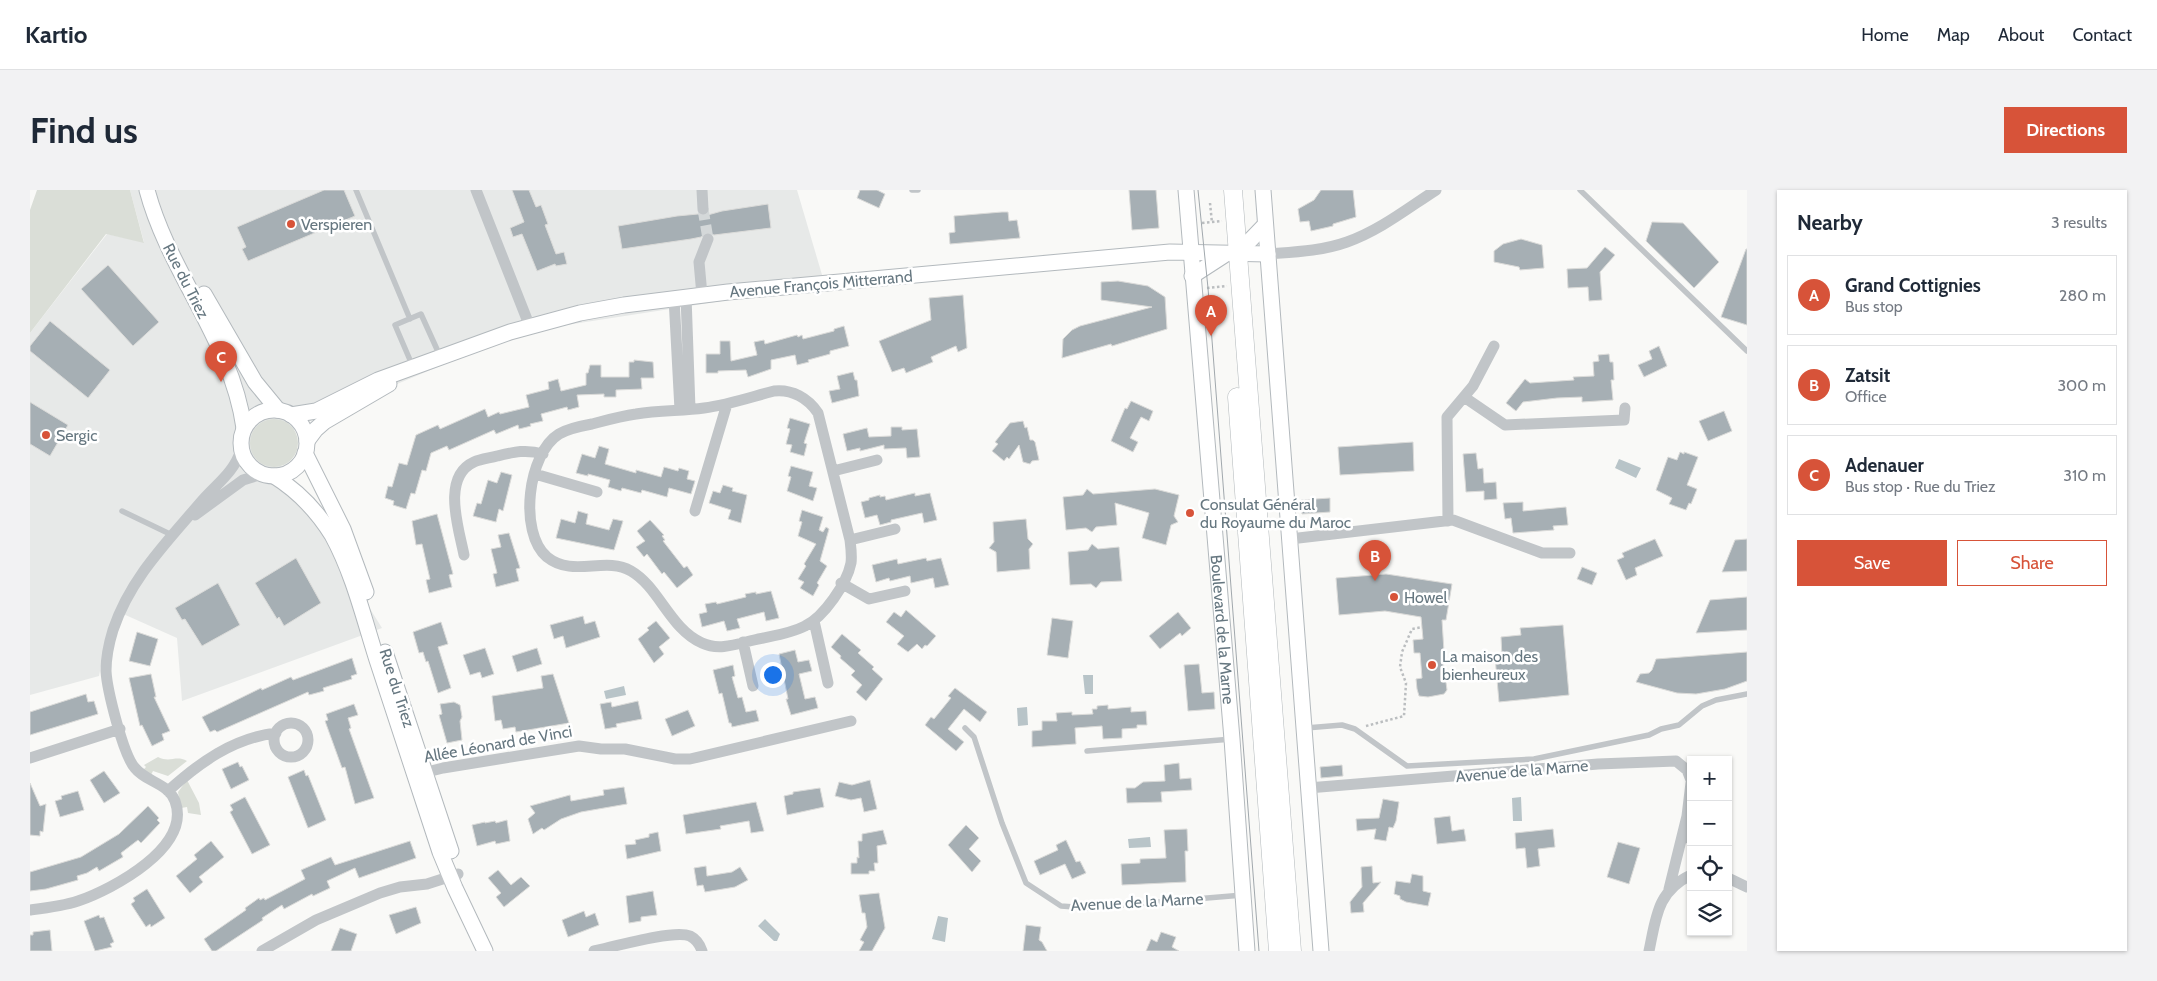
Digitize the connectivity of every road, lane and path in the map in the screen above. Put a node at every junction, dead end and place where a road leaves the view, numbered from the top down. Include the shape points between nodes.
1 (147, 190) edge
2 (157, 190) edge
3 (356, 190) edge
4 (476, 190) edge
5 (702, 190) edge
6 (912, 190) edge
7 (918, 190) edge
8 (1186, 190) edge
9 (1233, 190) edge
10 (1263, 190) edge
11 (1436, 190) edge
12 (1580, 190) edge
13 (1216, 196) edge
14 (704, 209) tunnel mouth
15 (1212, 223) dead end
16 (1265, 225) junction
17 (708, 239) tunnel mouth
18 (1190, 251) junction
19 (1232, 254) junction
20 (1268, 254) junction
21 (1192, 276) junction
22 (702, 295) junction
23 (680, 297) junction
24 (410, 319) junction
25 (530, 327) junction
26 (1494, 346) dead end
27 (1747, 351) edge
28 (441, 357) junction
29 (414, 369) junction
30 (1464, 397) junction
31 (727, 404) junction
32 (1625, 408) dead end
33 (685, 409) junction
34 (285, 413) junction
35 (244, 428) junction
36 (306, 447) junction
37 (242, 450) junction
38 (543, 454) junction
39 (877, 460) dead end
40 (833, 471) junction
41 (535, 474) junction
42 (268, 475) junction
43 (596, 492) dead end
44 (122, 511) dead end
45 (695, 511) dead end
46 (187, 520) junction
47 (1448, 521) junction
48 (895, 529) dead end
49 (172, 535) junction
50 (1290, 539) junction
51 (850, 540) junction
52 (1570, 553) dead end
53 (464, 555) dead end
54 (842, 584) junction
55 (905, 591) dead end
56 (814, 621) junction
57 (1422, 627) dead end
58 (743, 642) junction
59 (828, 683) dead end
60 (752, 686) dead end
61 (1747, 694) edge
62 (852, 721) dead end
63 (965, 728) dead end
64 (1304, 728) junction
65 (120, 729) junction
66 (1355, 729) junction
67 (276, 733) dead end
68 (1232, 739) junction
69 (1087, 751) dead end
70 (30, 758) edge
71 (1687, 769) edge
72 (420, 774) junction
73 (1308, 788) junction
74 (168, 791) junction
75 (1687, 816) edge
76 (454, 875) junction
77 (1687, 878) edge
78 (1732, 880) edge
79 (1747, 887) edge
80 (1669, 890) junction
81 (1243, 895) junction
82 (30, 910) edge
83 (262, 951) edge
84 (485, 951) edge
85 (594, 951) edge
86 (702, 951) edge
87 (1247, 951) edge
88 (1278, 951) edge
89 (1292, 951) edge
90 (1321, 951) edge
91 (1648, 951) edge

1 - 35 street, Rue du Triez via 157,222 224,360 239,402
2 - 34 street, Rue du Triez via 170,225 212,309 260,390
3 - 24 lane
4 - 25 street
5 - 14 street
6 - 7 lane
8 - 18 street, Boulevard de la Marne
9 - 19 main road, Boulevard de la Marne
10 - 16 street
11 - 20 street via 1346,243
12 - 27 lane
13 - 15 path
13 - 19 main road, Boulevard de la Marne
16 - 19 street
16 - 20 street
17 - 22 street via 699,262
18 - 19 street, Avenue François Mitterrand
18 - 21 street, Boulevard de la Marne
18 - 22 street, Avenue François Mitterrand
19 - 20 street
19 - 21 street
19 - 88 main road, Boulevard de la Marne
19 - 89 main road, Boulevard de la Marne
20 - 50 street
21 - 68 street, Boulevard de la Marne
22 - 23 street, Avenue François Mitterrand
23 - 25 street, Avenue François Mitterrand via 602,309
23 - 33 street
24 - 28 lane via 421,314
24 - 29 lane via 394,325
25 - 28 street, Avenue François Mitterrand
26 - 30 street
28 - 29 street, Avenue François Mitterrand
29 - 34 street, Avenue François Mitterrand via 367,385 316,411
29 - 36 street, Avenue François Mitterrand via 324,422
30 - 32 street via 1505,425 1624,420
30 - 47 street via 1447,417
31 - 33 street
31 - 40 street via 781,391 803,398 818,413
31 - 45 street
33 - 38 street via 628,415 575,428 554,438
34 - 35 street via 258,414
34 - 36 street via 303,428
35 - 37 street
36 - 42 street via 301,462 293,470
36 - 72 street, Rue du Triez via 349,544
37 - 42 street via 250,466
37 - 46 street via 234,468
38 - 41 street
38 - 53 street via 519,451 474,462 461,473 454,494
39 - 40 street
40 - 51 street
41 - 43 street
41 - 58 street via 529,515 536,541 548,558 576,568 616,566 630,570 696,640 716,647
42 - 46 street via 243,480
42 - 72 street, Rue du Triez via 296,492 312,508 336,544
44 - 49 lane
46 - 49 street
47 - 50 street
47 - 52 street via 1453,520 1542,553
48 - 51 street
49 - 65 street via 138,577 112,635 106,672
50 - 64 street
51 - 54 street via 851,561
54 - 55 street via 869,599
54 - 56 street
56 - 58 street via 801,628
56 - 59 street
57 - 66 path via 1412,629 1402,652 1400,667 1406,683 1404,716
58 - 60 street
61 - 66 lane via 1716,700 1702,706 1679,725 1649,735 1534,760 1406,766
62 - 72 street, Allée Léonard de Vinci via 690,759 579,746
63 - 81 lane, Avenue de la Marne via 974,736 1002,824 1026,883 1061,906 1088,908
64 - 66 lane via 1342,725
64 - 73 street
65 - 70 street
65 - 74 street via 134,767
67 - 74 street via 246,739 210,757
68 - 69 lane
68 - 81 street, Boulevard de la Marne
71 - 73 street, Avenue de la Marne via 1676,761 1598,764
72 - 76 street, Rue du Triez
73 - 90 street
74 - 82 street via 176,808 176,824 170,840 158,853 124,879 98,893 62,906
75 - 80 street
76 - 83 street via 380,893 325,916
76 - 84 street, Rue du Triez
77 - 80 street
78 - 79 street
80 - 91 street via 1658,910
81 - 87 street, Boulevard de la Marne
85 - 86 street via 640,940 682,935 694,938

